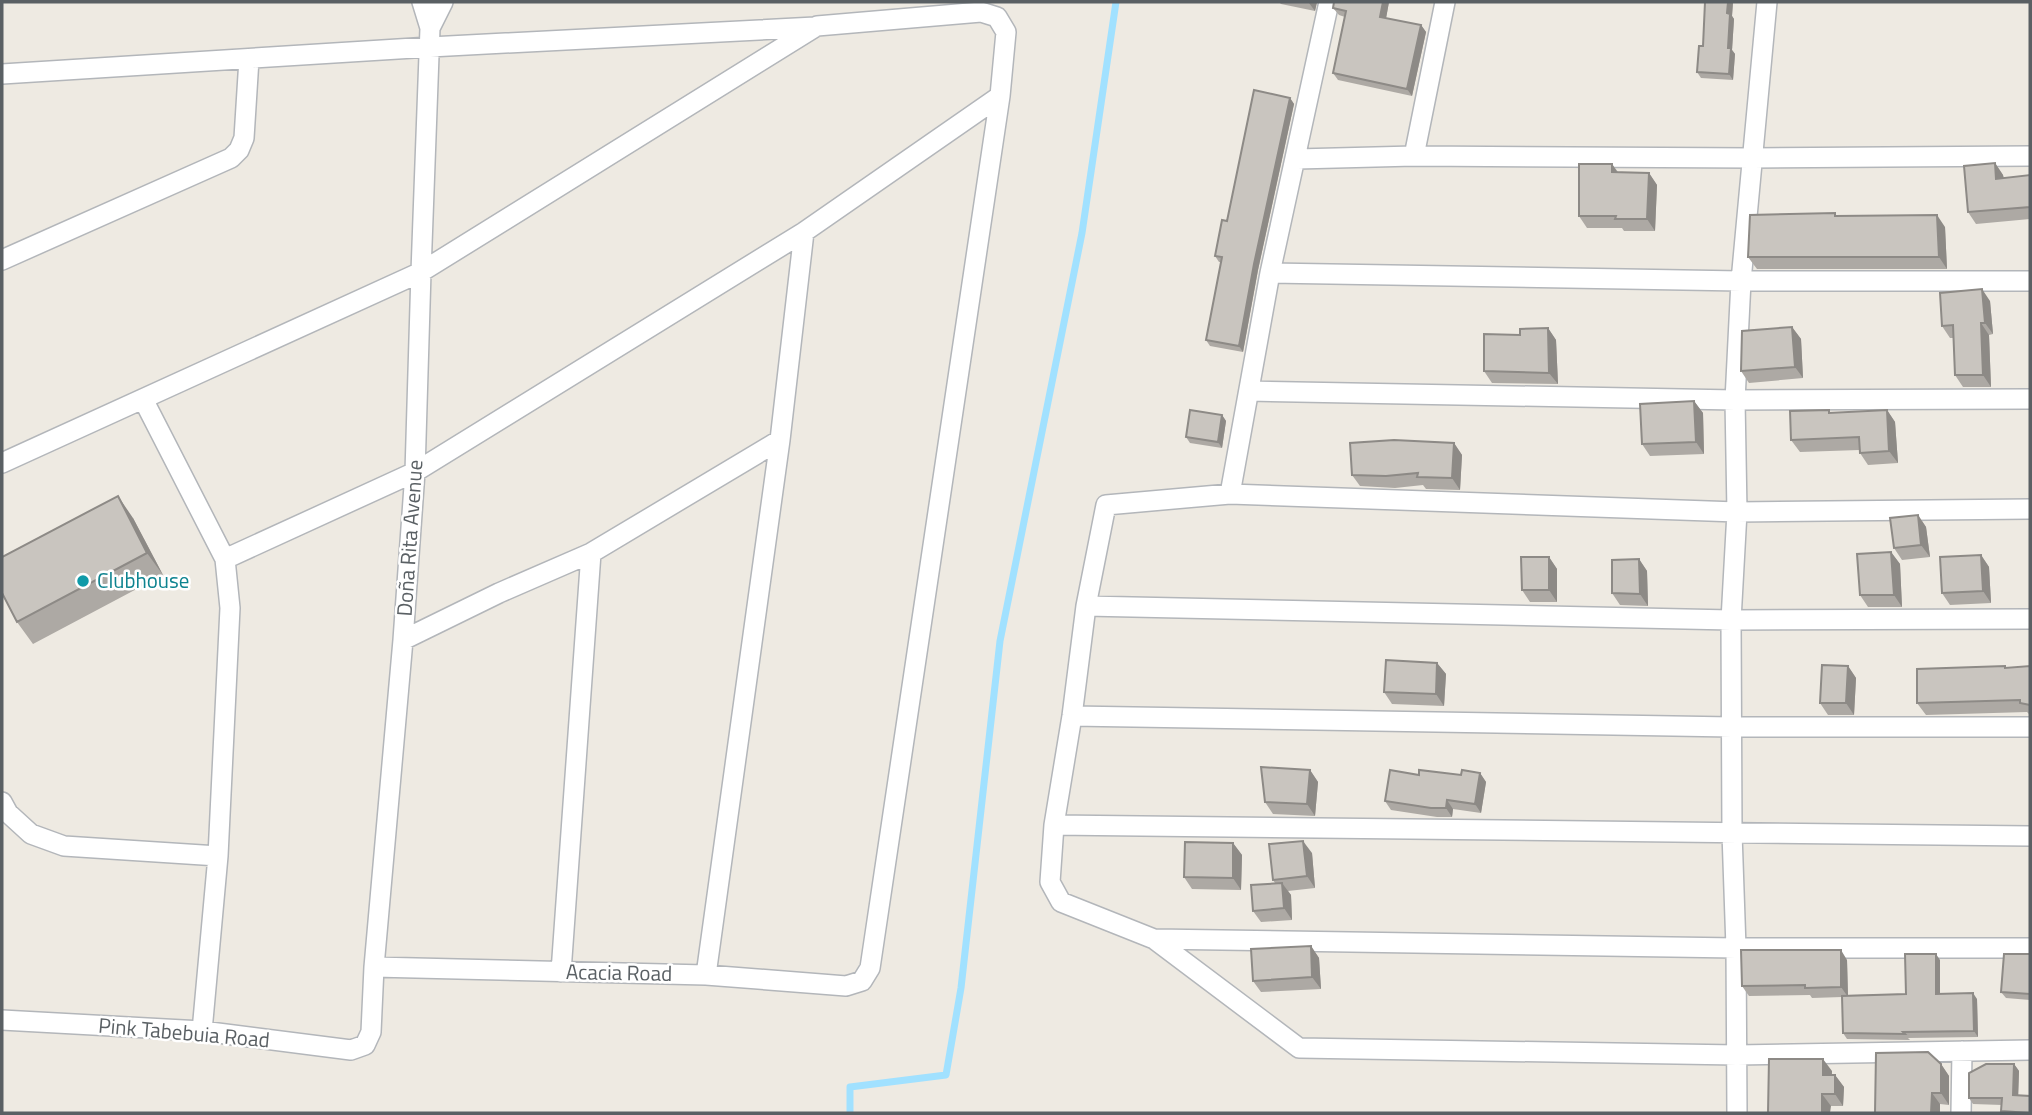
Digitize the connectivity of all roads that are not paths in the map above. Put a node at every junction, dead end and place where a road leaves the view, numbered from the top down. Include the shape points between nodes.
1 (422, 2) edge
2 (443, 2) edge
3 (1329, 2) edge
4 (1445, 2) edge
5 (1767, 2) edge
6 (817, 26) junction
7 (430, 38) junction
8 (249, 59) junction
9 (2, 74) edge
10 (1000, 96) junction
11 (1414, 156) junction
12 (2030, 156) edge
13 (1753, 158) junction
14 (1297, 159) junction
15 (804, 232) junction
16 (2, 260) edge
17 (421, 272) junction
18 (1270, 273) junction
19 (1741, 281) junction
20 (2030, 281) edge
21 (1249, 391) junction
22 (143, 399) junction
23 (2030, 399) edge
24 (1735, 400) junction
25 (779, 440) junction
26 (2, 463) edge
27 (415, 472) junction
28 (1230, 494) junction
29 (2030, 509) edge
30 (1737, 512) junction
31 (591, 552) junction
32 (225, 559) junction
33 (1086, 606) junction
34 (2030, 618) edge
35 (1731, 620) junction
36 (403, 639) junction
37 (1072, 716) junction
38 (1732, 727) junction
39 (2030, 727) edge
40 (2, 802) edge
41 (1055, 825) junction
42 (1732, 833) junction
43 (2030, 836) edge
44 (218, 856) junction
45 (1154, 939) junction
46 (1736, 948) junction
47 (2030, 948) edge
48 (374, 967) junction
49 (561, 972) junction
50 (706, 975) junction
51 (2, 1020) edge
52 (202, 1031) junction
53 (365, 1045) joint
54 (1962, 1051) junction
55 (2030, 1051) edge
56 (1737, 1055) junction
57 (1737, 1113) edge
58 (1961, 1113) edge

1 - 7 street, Doña Rita Avenue
2 - 7 street, Doña Rita Avenue
3 - 14 street
4 - 11 street
5 - 13 street
6 - 7 street
6 - 10 street via 981,12 997,17 1006,32
6 - 17 street
7 - 8 street
7 - 17 street, Doña Rita Avenue
8 - 9 street
8 - 16 street via 244,138 231,158
10 - 15 street
10 - 50 street, Acacia Road via 870,968 862,981 846,986
11 - 13 street
11 - 14 street
12 - 13 street
13 - 19 street
14 - 18 street
15 - 25 street
15 - 27 street
17 - 22 street
17 - 27 street, Doña Rita Avenue
18 - 19 street
18 - 21 street
19 - 20 street
19 - 24 street
21 - 24 street
21 - 28 street
22 - 26 street
22 - 32 street
23 - 24 street
24 - 30 street
25 - 31 street
25 - 50 street
27 - 32 street
27 - 36 street, Doña Rita Avenue
28 - 30 street
28 - 33 street via 1106,505
29 - 30 street
30 - 35 street
31 - 36 street
31 - 49 street
32 - 44 street via 230,608
33 - 35 street
33 - 37 street
34 - 35 street
35 - 38 street
36 - 48 street, Doña Rita Avenue
37 - 38 street
37 - 41 street
38 - 39 street
38 - 42 street
40 - 44 street via 31,834 64,846
41 - 42 street
41 - 45 street via 1051,882 1062,902
42 - 43 street
42 - 46 street
44 - 52 street
45 - 46 street
45 - 56 street via 1299,1048
46 - 47 street
46 - 56 street
48 - 49 street, Acacia Road
48 - 53 street, Doña Rita Avenue via 371,1032
49 - 50 street, Acacia Road
51 - 52 street, Pink Tabebuia Road
52 - 53 street, Pink Tabebuia Road via 351,1050
54 - 55 street
54 - 56 street
54 - 58 street
56 - 57 street

